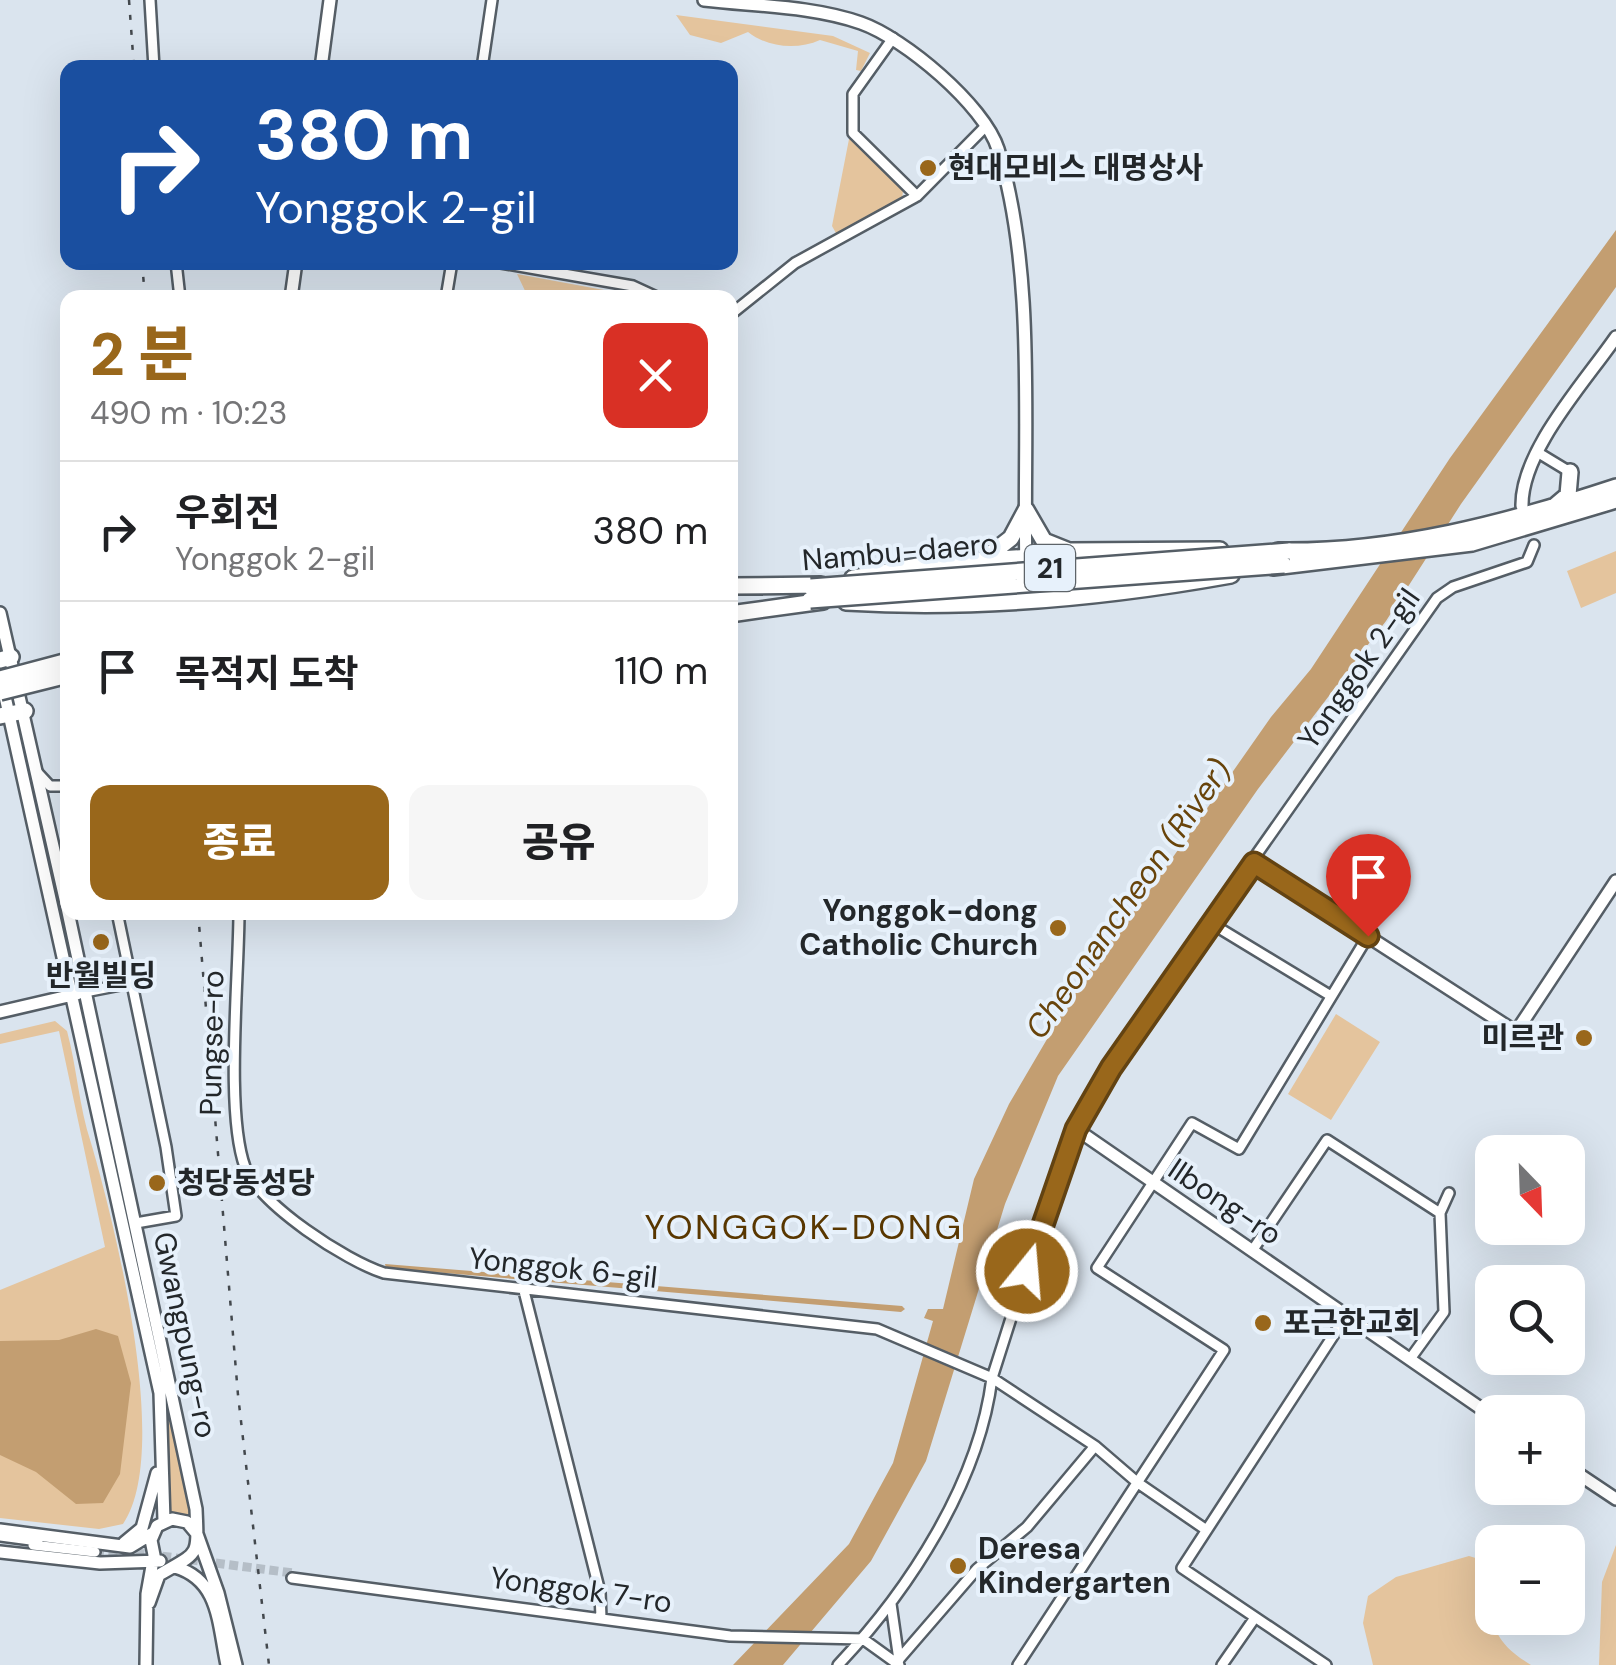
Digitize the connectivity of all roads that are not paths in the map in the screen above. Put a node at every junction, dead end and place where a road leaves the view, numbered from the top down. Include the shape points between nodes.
1 (150, 0) edge
2 (330, 0) edge
3 (492, 0) edge
4 (704, 0) edge
5 (893, 38) junction
6 (154, 60) edge
7 (322, 60) edge
8 (483, 60) edge
9 (985, 127) junction
10 (917, 196) junction
11 (540, 270) edge
12 (642, 290) edge
13 (738, 309) edge
14 (1616, 336) edge
15 (1536, 452) junction
16 (1570, 472) junction
17 (1612, 493) edge
18 (1522, 506) dead end
19 (1548, 509) junction
20 (1026, 510) junction
21 (1534, 545) dead end
22 (1094, 553) junction
23 (1025, 556) junction
24 (1287, 558) junction
25 (984, 560) junction
26 (738, 587) edge
27 (738, 594) edge
28 (811, 594) junction
29 (1028, 602) junction
30 (738, 605) edge
31 (738, 612) edge
32 (0, 614) edge
33 (6, 658) edge
34 (60, 663) edge
35 (0, 676) edge
36 (60, 677) edge
37 (0, 692) edge
38 (11, 714) edge
39 (37, 771) junction
40 (60, 786) edge
41 (60, 789) edge
42 (45, 808) junction
43 (1254, 863) junction
44 (60, 876) edge
45 (1616, 882) edge
46 (70, 920) edge
47 (119, 920) edge
48 (240, 920) edge
49 (1209, 922) junction
50 (1368, 936) junction
51 (131, 983) junction
52 (86, 992) junction
53 (72, 995) junction
54 (1331, 996) junction
55 (0, 1012) edge
56 (1076, 1129) junction
57 (247, 1172) joint
58 (1153, 1183) junction
59 (1449, 1193) dead end
60 (1440, 1214) junction
61 (136, 1223) junction
62 (1252, 1251) junction
63 (524, 1291) junction
64 (1346, 1316) junction
65 (1410, 1359) junction
66 (992, 1378) junction
67 (1475, 1404) edge
68 (1095, 1446) junction
69 (160, 1458) junction
70 (1585, 1478) edge
71 (1138, 1483) junction
72 (194, 1499) junction
73 (1616, 1499) edge
74 (164, 1522) junction
75 (1205, 1529) junction
76 (153, 1533) junction
77 (197, 1534) junction
78 (0, 1536) edge
79 (0, 1552) edge
80 (99, 1552) junction
81 (156, 1560) junction
82 (129, 1563) junction
83 (174, 1566) junction
84 (292, 1576) tunnel mouth
85 (214, 1580) junction
86 (148, 1584) junction
87 (149, 1603) junction
88 (891, 1604) junction
89 (600, 1618) junction
90 (1254, 1618) junction
91 (862, 1639) junction
92 (899, 1663) edge
93 (146, 1665) edge
94 (227, 1665) edge
95 (236, 1665) edge
96 (838, 1665) edge
97 (1018, 1665) edge
98 (1222, 1665) edge
99 (1326, 1665) edge

1 - 6 street
2 - 7 street
3 - 8 street
4 - 5 street via 837,16
5 - 9 street via 944,79
5 - 10 street via 853,94 853,133
9 - 10 street
9 - 20 street via 997,146 1019,265
10 - 13 street via 795,264
11 - 12 street
14 - 15 street
15 - 16 street
15 - 18 street
16 - 17 highway via 1589,488
16 - 19 highway via 1568,494
17 - 19 highway, 21
17 - 24 highway, Nambu-daero / 21 via 1472,543 1343,560
19 - 24 highway, Nambu-daero / 21 via 1487,527
20 - 22 highway via 1054,548
20 - 23 street
20 - 25 highway via 1012,538
21 - 43 street, Yonggok 2-gil via 1527,562 1438,598
22 - 23 highway
22 - 24 highway
23 - 25 highway
23 - 29 street
24 - 28 highway, Nambu-daero / 21, bridge
24 - 29 highway via 1143,591
25 - 28 highway via 927,564
26 - 28 highway
27 - 28 highway, Nambu-daero / 21
28 - 29 highway via 938,608
28 - 30 highway, Nambu-daero / 21
28 - 31 highway
32 - 33 street, Gwangpung-ro
33 - 38 street, Gwangpung-ro
34 - 35 highway, bridge
35 - 38 street, Gwangpung-ro
36 - 37 highway, bridge
38 - 39 street, Gwangpung-ro
38 - 53 street, Gwangpung-ro
39 - 40 street
39 - 42 street, Gwangpung-ro
41 - 42 street
42 - 44 street, Gwangpung-ro
43 - 49 street, Yonggok 2-gil
43 - 50 street
45 - 50 street via 1516,1032
46 - 52 street, Gwangpung-ro
47 - 51 street
48 - 57 street, Pungse-ro via 235,1132
49 - 54 street
49 - 56 street, Yonggok 2-gil
50 - 54 street
51 - 52 street
51 - 61 street via 176,1216
52 - 53 street
52 - 61 street, Gwangpung-ro
53 - 55 street
53 - 69 street, Gwangpung-ro via 160,1392
54 - 58 street via 1239,1149 1192,1123
56 - 58 street, Ilbong-ro
56 - 66 street, Yonggok 2-gil
57 - 63 street, Yonggok 6-gil via 301,1226 358,1265
58 - 62 street, Ilbong-ro
58 - 71 street via 1097,1268 1224,1350
59 - 60 street
60 - 62 street via 1327,1140
60 - 65 street via 1444,1312
61 - 72 street, Gwangpung-ro
62 - 64 street, Ilbong-ro
63 - 66 street, Yonggok 6-gil via 854,1323
63 - 89 street via 601,1598
64 - 65 street, Ilbong-ro
64 - 75 street
65 - 67 street, Ilbong-ro
66 - 68 street
66 - 88 street, Yonggok 2-gil via 988,1410 960,1483
68 - 71 street
68 - 92 street
69 - 74 street, Gwangpung-ro
69 - 80 street via 142,1528 131,1540
70 - 73 street
71 - 75 street
71 - 97 street
72 - 77 street, Gwangpung-ro
72 - 85 street
74 - 76 street
74 - 77 street via 187,1522
75 - 90 street via 1182,1568
76 - 80 street via 130,1548
76 - 81 street
77 - 83 street via 194,1556
77 - 85 street, Gwangpung-ro
78 - 80 street
79 - 80 street
80 - 82 street
81 - 82 street
81 - 83 street
81 - 86 street
82 - 86 street
83 - 87 street via 159,1575
83 - 94 street via 209,1588
84 - 89 street, Yonggok 7-ro
85 - 95 street
86 - 87 street
87 - 93 street
88 - 91 street, Yonggok 2-gil
88 - 92 street
89 - 91 street, Yonggok 7-ro via 730,1636
90 - 98 street
90 - 99 street
91 - 92 street
91 - 96 street, Yonggok 2-gil

